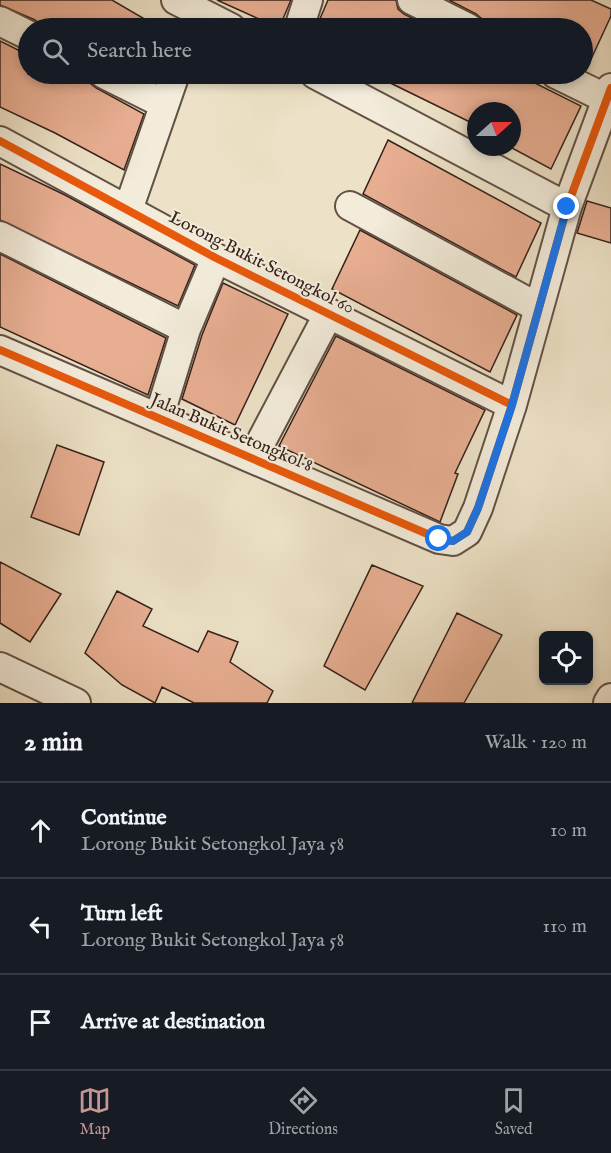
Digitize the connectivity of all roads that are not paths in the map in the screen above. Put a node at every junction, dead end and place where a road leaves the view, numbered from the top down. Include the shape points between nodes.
1 (308, 0) edge
2 (412, 0) edge
3 (302, 18) edge
4 (448, 18) edge
5 (0, 21) edge
6 (18, 30) edge
7 (124, 84) edge
8 (171, 84) edge
9 (334, 84) edge
10 (575, 84) edge
11 (608, 101) edge
12 (164, 104) junction
13 (0, 141) edge
14 (350, 206) dead end
15 (567, 207) junction
16 (128, 210) junction
17 (0, 237) edge
18 (216, 258) junction
19 (539, 308) junction
20 (329, 313) junction
21 (186, 328) junction
22 (0, 350) edge
23 (512, 405) junction
24 (159, 417) junction
25 (254, 457) junction
26 (0, 667) edge
27 (611, 698) edge
28 (76, 703) edge
29 (608, 703) edge

1 - 3 street
2 - 4 street
5 - 6 street
7 - 12 street
8 - 12 street
9 - 15 street
10 - 11 street
11 - 15 street
12 - 16 street
13 - 16 street, Lorong Bukit Setongkol 60
14 - 19 street
15 - 19 street
16 - 18 street, Lorong Bukit Setongkol 60
17 - 21 street
18 - 20 street, Lorong Bukit Setongkol 60
18 - 21 street
19 - 23 street
20 - 23 street, Lorong Bukit Setongkol 60
20 - 25 street
21 - 24 street
22 - 24 street, Jalan Bukit Setongkol 8
23 - 25 street, Jalan Bukit Setongkol 8 via 478,508 467,532 453,541 439,539
24 - 25 street, Jalan Bukit Setongkol 8
26 - 28 street
27 - 29 street

